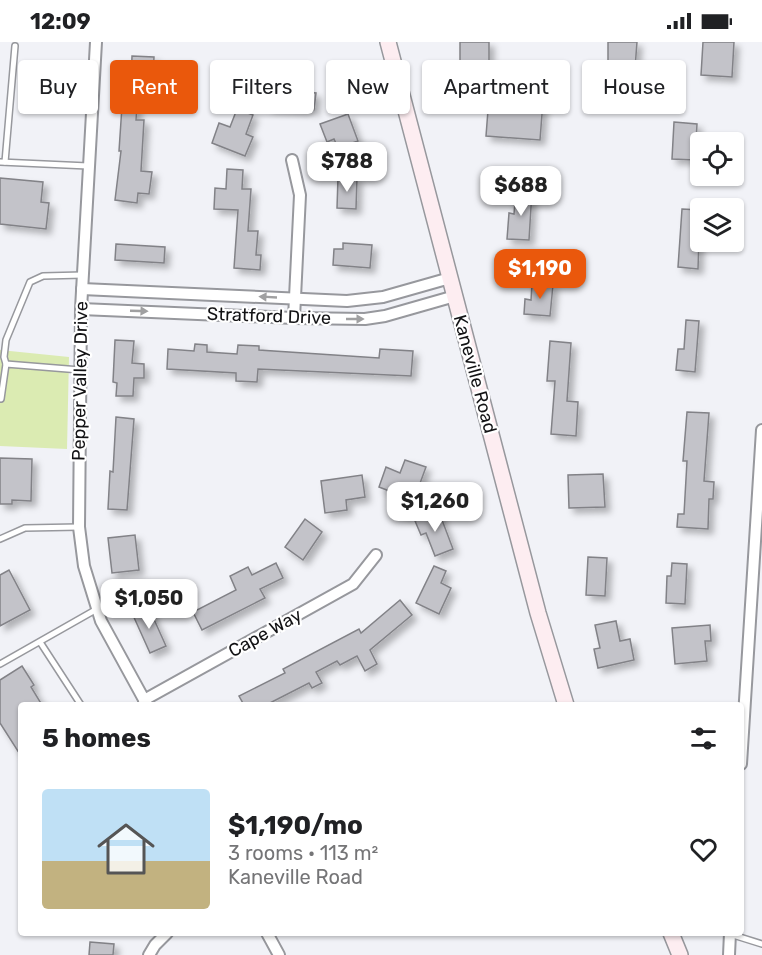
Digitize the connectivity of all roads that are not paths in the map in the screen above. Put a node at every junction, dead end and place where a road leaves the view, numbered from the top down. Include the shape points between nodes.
1 (96, 42) edge
2 (388, 42) edge
3 (15, 46) dead end
4 (291, 160) dead end
5 (2, 162) edge
6 (89, 166) junction
7 (83, 275) junction
8 (450, 278) junction
9 (82, 289) junction
10 (455, 296) junction
11 (295, 299) junction
12 (81, 309) junction
13 (294, 318) junction
14 (6, 364) junction
15 (80, 370) junction
16 (1, 399) edge
17 (762, 430) edge
18 (79, 527) junction
19 (0, 539) edge
20 (376, 555) dead end
21 (97, 609) junction
22 (40, 642) junction
23 (0, 664) edge
24 (79, 702) edge
25 (146, 702) edge
26 (565, 702) edge
27 (744, 716) edge
28 (164, 936) edge
29 (269, 936) edge
30 (672, 936) edge
31 (730, 936) edge
32 (739, 936) edge
33 (762, 944) edge
34 (149, 955) edge
35 (279, 955) edge
36 (680, 955) edge
37 (729, 955) edge

1 - 6 street, Pepper Valley Drive
2 - 8 main road, Kaneville Road
3 - 5 lane
4 - 11 street via 300,195
5 - 6 lane
6 - 7 street, Pepper Valley Drive
7 - 9 street, Pepper Valley Drive
7 - 14 lane via 43,276 30,282 6,340
8 - 10 main road, Kaneville Road
8 - 11 street, Stratford Drive via 383,297 346,301
11 -> 9 street, Stratford Drive
9 - 12 street, Pepper Valley Drive
13 -> 10 street, Stratford Drive via 365,319
10 - 26 main road, Kaneville Road
11 - 13 street
12 -> 13 street, Stratford Drive
12 - 15 street, Pepper Valley Drive
14 - 15 lane
14 - 16 lane
15 - 18 street, Pepper Valley Drive
17 - 27 street
18 - 19 lane via 25,528
18 - 21 street, Pepper Valley Drive via 84,566
20 - 25 street, Cape Way via 353,584
21 - 22 lane
21 - 25 street, Pepper Valley Drive
22 - 23 lane
22 - 24 lane
28 - 34 street
29 - 35 street
30 - 36 main road
31 - 37 street
32 - 33 lane

